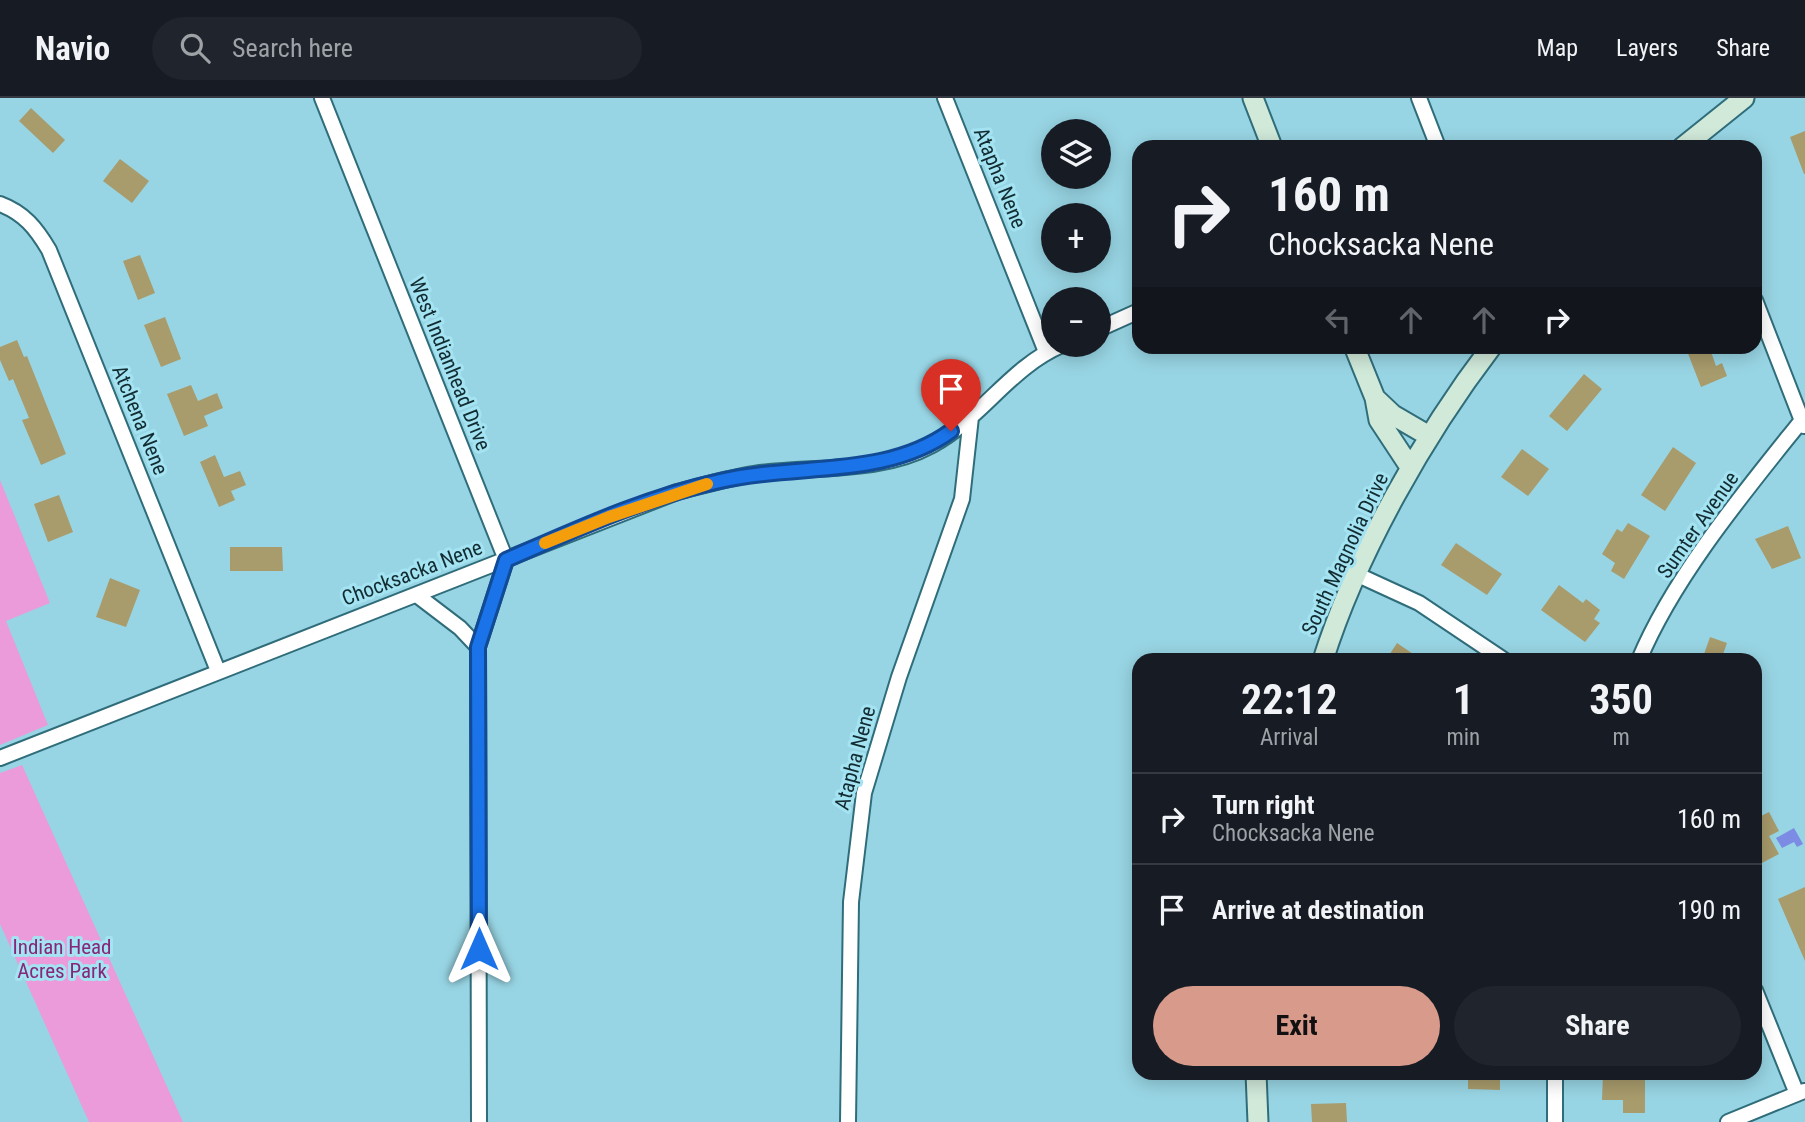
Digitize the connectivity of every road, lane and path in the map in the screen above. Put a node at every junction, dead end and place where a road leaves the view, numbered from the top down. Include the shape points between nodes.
1 (322, 98) edge
2 (944, 98) edge
3 (1253, 98) edge
4 (1419, 98) edge
5 (1744, 98) edge
6 (1269, 140) edge
7 (1435, 140) edge
8 (1695, 140) edge
9 (0, 204) edge
10 (1132, 314) edge
11 (1762, 315) edge
12 (1111, 324) edge
13 (1041, 340) edge
14 (1356, 354) edge
15 (1486, 354) edge
16 (1041, 356) edge
17 (1799, 396) edge
18 (1375, 398) junction
19 (971, 417) junction
20 (1803, 424) edge
21 (1429, 436) junction
22 (1410, 467) junction
23 (506, 560) junction
24 (1358, 575) junction
25 (418, 596) junction
26 (478, 647) junction
27 (1326, 653) edge
28 (1494, 653) edge
29 (1643, 653) edge
30 (218, 671) junction
31 (0, 758) edge
32 (1762, 1006) edge
33 (1256, 1080) edge
34 (1555, 1080) edge
35 (1801, 1093) edge
36 (479, 1122) edge
37 (848, 1122) edge
38 (1258, 1122) edge
39 (1555, 1122) edge
40 (1728, 1122) edge

1 - 23 street, West Indianhead Drive
2 - 13 street, Atapha Nene
3 - 6 main road
4 - 7 street
5 - 8 main road
9 - 30 street, Atchena Nene via 37,229 48,250
10 - 12 street
11 - 17 street
14 - 18 main road
15 - 21 main road, South Magnolia Drive
16 - 19 street, Chocksacka Nene
17 - 20 street
18 - 21 main road via 1393,415
18 - 22 main road via 1379,420
19 - 23 street, Chocksacka Nene via 932,445 889,461 720,481 620,513
19 - 37 street, Atapha Nene via 962,499 864,793 852,902
20 - 29 street, Sumter Avenue via 1724,518
21 - 22 main road, South Magnolia Drive
22 - 24 main road, South Magnolia Drive
23 - 25 street, Chocksacka Nene
23 - 26 street
24 - 27 main road, South Magnolia Drive
24 - 28 street via 1419,603
25 - 26 street
25 - 30 street, Chocksacka Nene
26 - 36 street
30 - 31 street, Chocksacka Nene
32 - 35 street
33 - 38 main road
34 - 39 street
35 - 40 street

